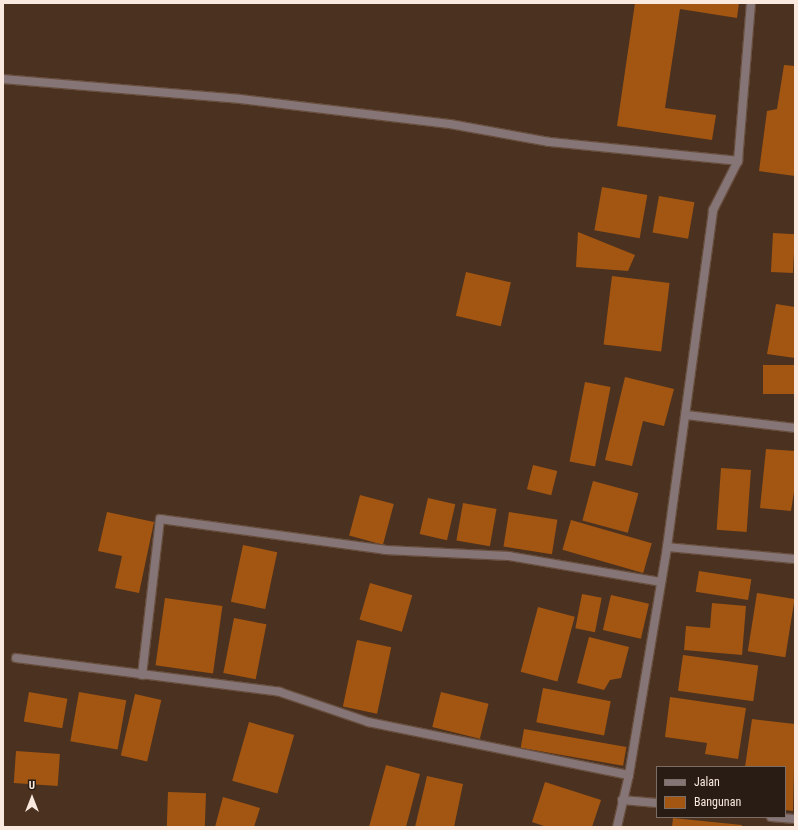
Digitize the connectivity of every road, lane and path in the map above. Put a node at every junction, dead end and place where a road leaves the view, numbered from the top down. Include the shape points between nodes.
1 (751, 3) edge
2 (3, 78) edge
3 (738, 161) junction
4 (686, 415) junction
5 (795, 428) edge
6 (667, 547) junction
7 (795, 559) edge
8 (661, 582) junction
9 (16, 658) dead end
10 (142, 675) junction
11 (629, 775) junction
12 (622, 800) junction
13 (656, 803) edge
14 (783, 818) edge
15 (795, 819) edge
16 (617, 827) edge

1 - 3 street
2 - 3 street via 240,99 450,124 549,142
3 - 4 street via 713,210
4 - 5 street
4 - 6 street
6 - 7 street
6 - 8 street
8 - 10 street via 509,556 385,550 160,519
8 - 11 street
9 - 10 street
10 - 11 street via 280,692 368,722
11 - 12 street
12 - 13 street
12 - 16 street
14 - 15 street

